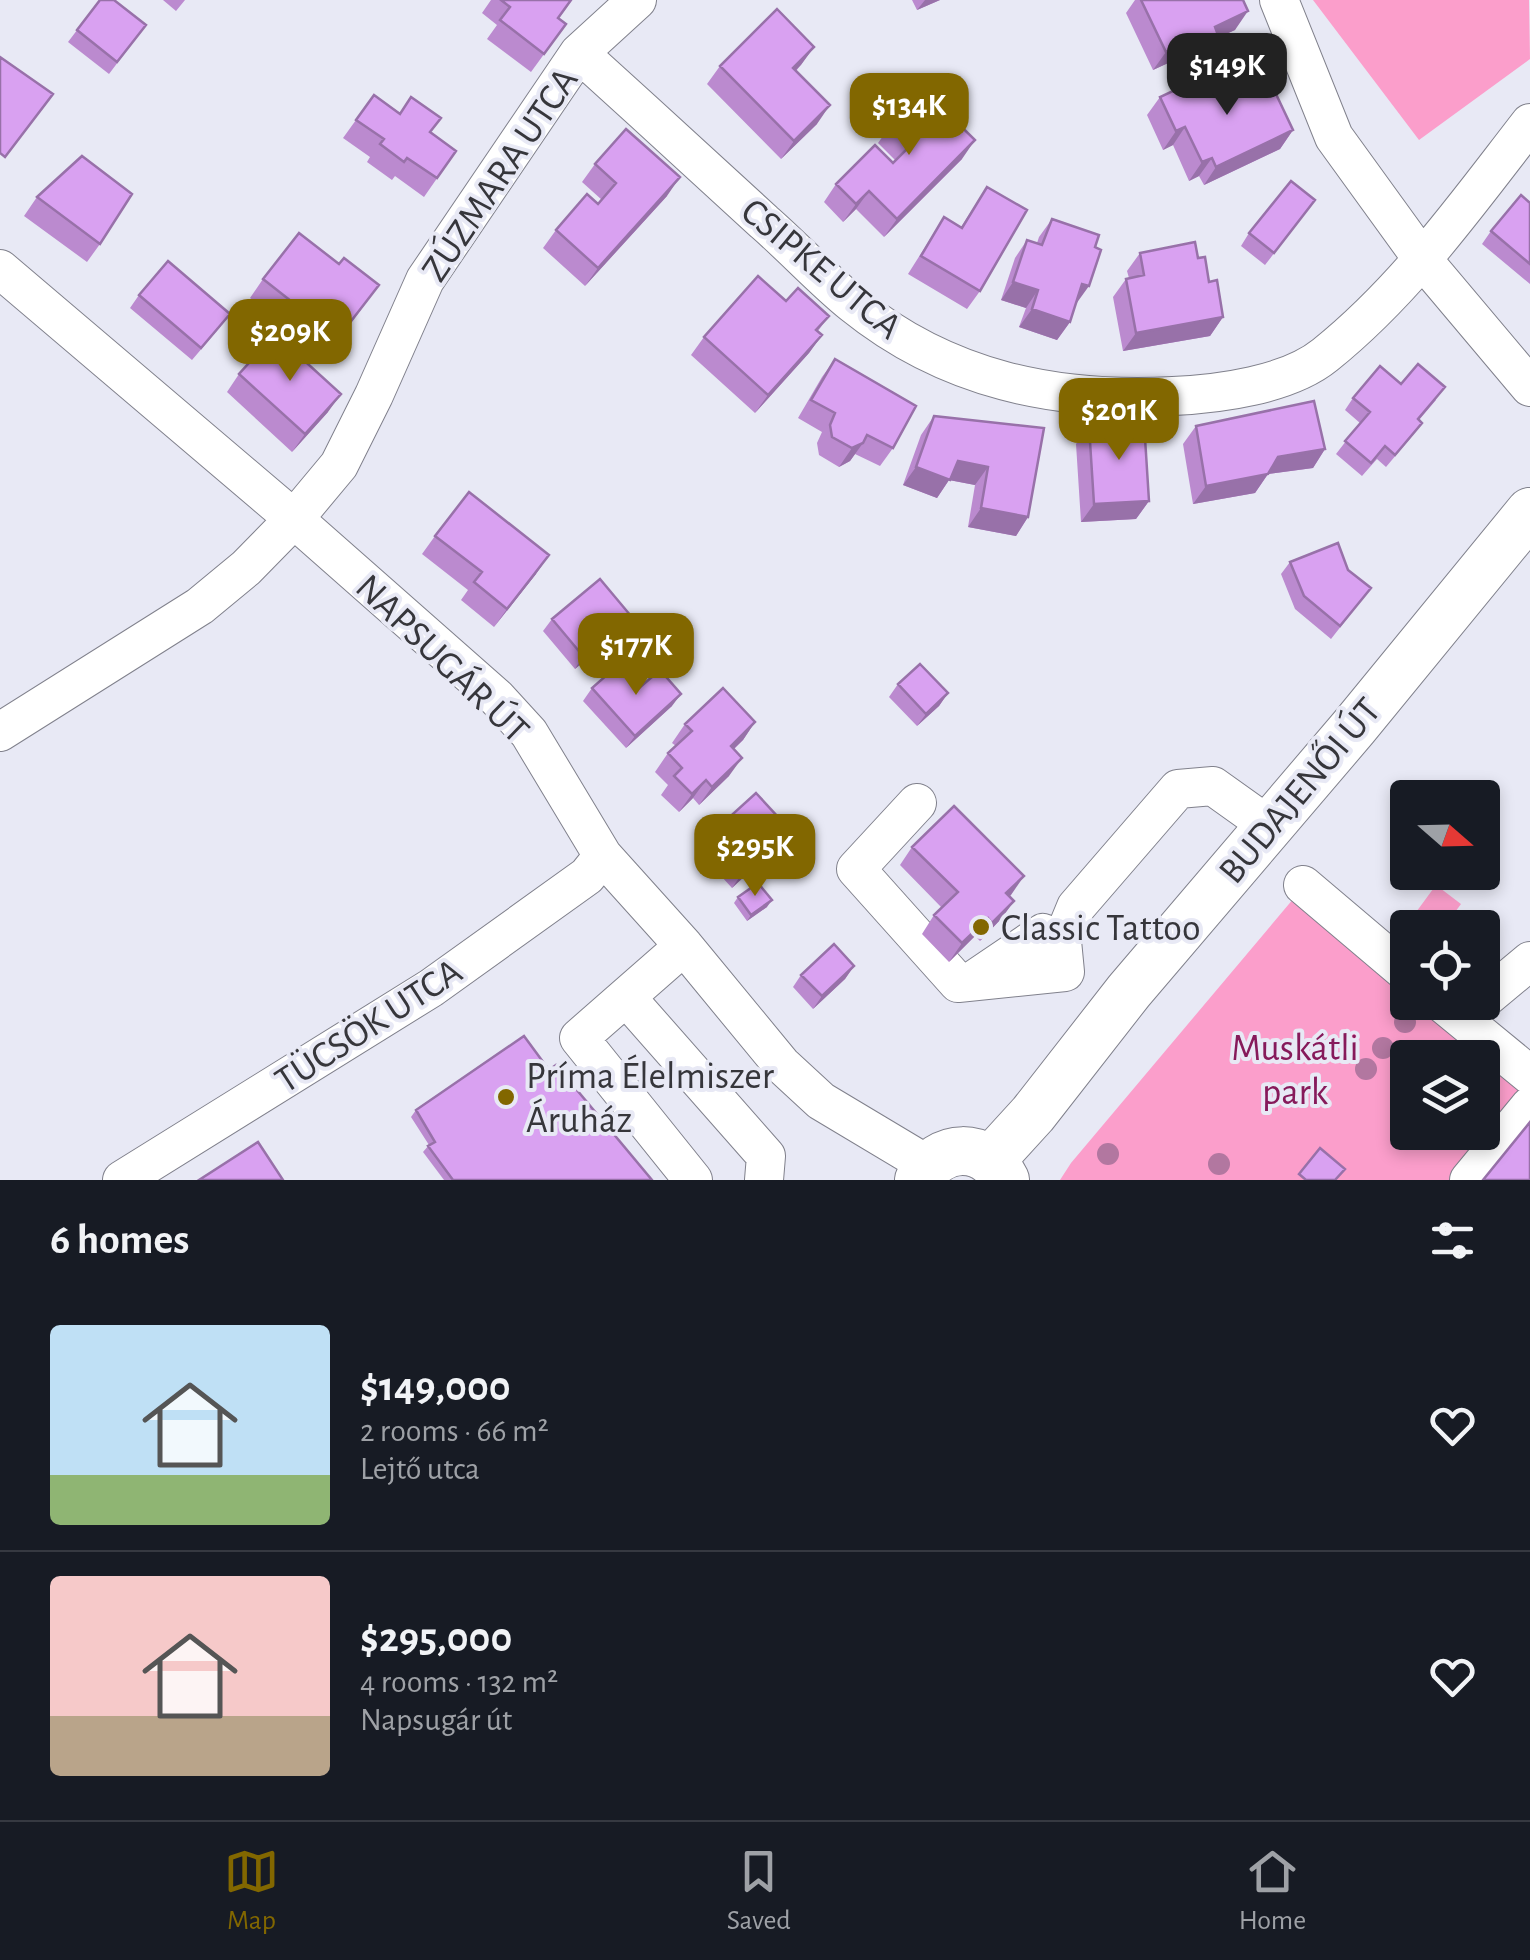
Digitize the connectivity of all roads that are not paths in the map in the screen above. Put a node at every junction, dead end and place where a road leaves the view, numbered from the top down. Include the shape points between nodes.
1 (637, 0) edge
2 (1279, 0) edge
3 (579, 53) junction
4 (1530, 122) edge
5 (1423, 260) junction
6 (0, 269) edge
7 (1530, 387) edge
8 (1530, 512) edge
9 (294, 519) junction
10 (0, 732) edge
11 (917, 803) dead end
12 (1269, 826) junction
13 (603, 856) junction
14 (1303, 885) dead end
15 (684, 946) junction
16 (1390, 959) edge
17 (1530, 962) edge
18 (1500, 983) edge
19 (626, 997) junction
20 (1479, 1020) edge
21 (1530, 1075) edge
22 (1530, 1106) edge
23 (998, 1170) edge
24 (923, 1173) edge
25 (122, 1180) edge
26 (694, 1180) edge
27 (764, 1180) edge
28 (1469, 1180) edge

1 - 3 street, ZÚZMARA UTCA
2 - 5 street via 1334,137
3 - 5 street, CSIPKE UTCA via 854,305 917,347 982,376 1049,393 1120,398 1260,386 1322,358
3 - 9 street, ZÚZMARA UTCA via 425,280 338,465
4 - 5 street, CSIPKE UTCA
5 - 7 street
6 - 9 street, NAPSUGÁR ÚT
8 - 12 main road, BUDAJENŐI ÚT
9 - 10 street, ZÚZMARA UTCA via 200,606
9 - 13 street, NAPSUGÁR ÚT via 497,698 529,733
11 - 12 street via 856,869 958,984 1043,933 1062,940 1076,908 1178,789 1213,786
12 - 23 main road, BUDAJENŐI ÚT via 1129,990
13 - 15 street, NAPSUGÁR ÚT
13 - 25 street, TÜCSÖK UTCA via 587,876 431,988
14 - 16 street
15 - 19 street
15 - 24 street, NAPSUGÁR ÚT via 782,1064
17 - 18 street
19 - 26 street via 579,1038
19 - 27 street via 766,1156
20 - 21 street
22 - 28 street
23 - 24 main road via 966,1150 938,1156

